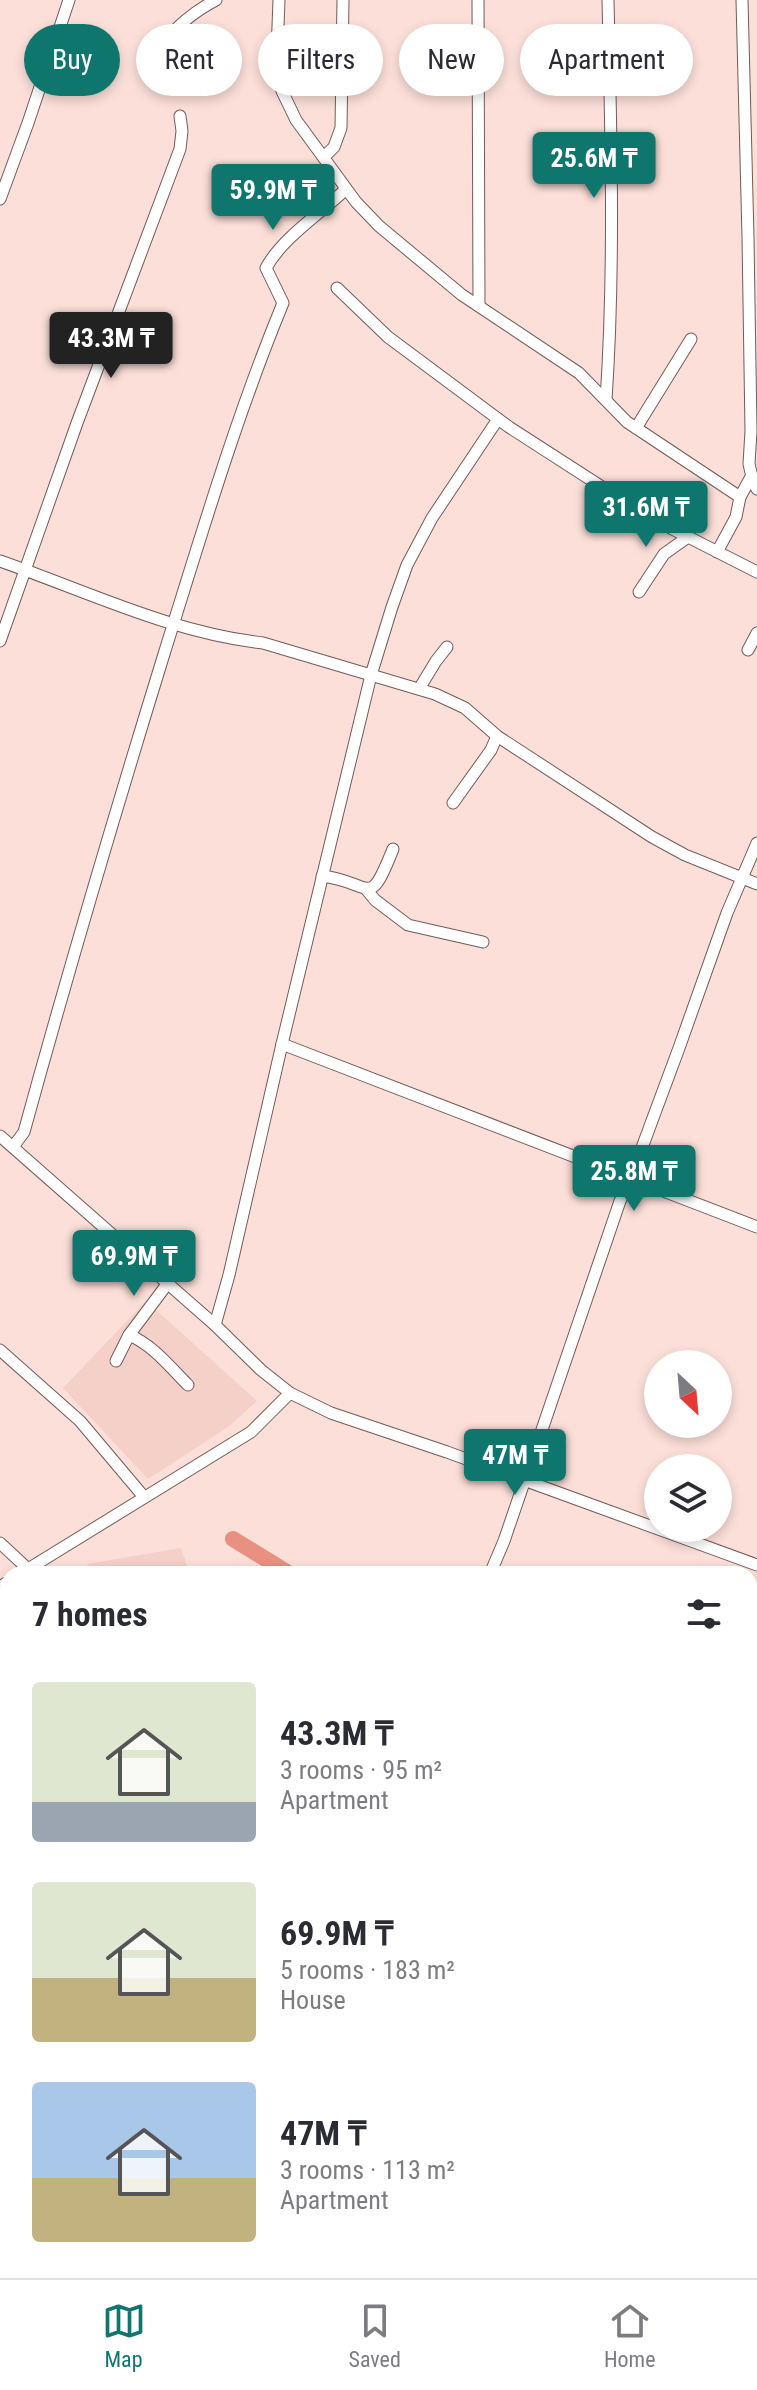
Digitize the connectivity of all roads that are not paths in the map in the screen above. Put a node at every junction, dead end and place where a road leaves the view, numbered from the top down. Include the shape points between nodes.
1 (69, 0) edge
2 (216, 0) edge
3 (279, 0) edge
4 (343, 0) edge
5 (478, 0) edge
6 (608, 0) edge
7 (742, 0) edge
8 (184, 24) edge
9 (180, 116) dead end
10 (325, 156) junction
11 (346, 189) junction
12 (0, 199) edge
13 (753, 237) edge
14 (337, 288) dead end
15 (479, 306) junction
16 (691, 339) dead end
17 (606, 400) junction
18 (498, 419) junction
19 (636, 428) junction
20 (754, 483) edge
21 (740, 497) junction
22 (688, 537) junction
23 (717, 552) junction
24 (0, 561) edge
25 (24, 569) junction
26 (757, 572) edge
27 (639, 592) dead end
28 (173, 624) junction
29 (757, 633) edge
30 (0, 641) edge
31 (447, 647) dead end
32 (748, 650) dead end
33 (371, 675) junction
34 (419, 689) junction
35 (497, 736) junction
36 (453, 803) dead end
37 (757, 843) edge
38 (393, 849) dead end
39 (322, 876) junction
40 (743, 878) junction
41 (757, 884) edge
42 (366, 889) junction
43 (483, 942) dead end
44 (282, 1044) junction
45 (0, 1136) edge
46 (13, 1147) junction
47 (630, 1180) junction
48 (757, 1227) edge
49 (168, 1283) junction
50 (215, 1325) junction
51 (129, 1335) junction
52 (0, 1350) edge
53 (116, 1361) dead end
54 (188, 1385) dead end
55 (290, 1393) junction
56 (523, 1481) junction
57 (144, 1497) junction
58 (0, 1543) edge
59 (757, 1565) edge
60 (20, 1566) edge
61 (32, 1566) edge
62 (493, 1566) edge

1 - 12 street
2 - 8 street
3 - 10 street via 282,91 296,120
4 - 10 street via 341,128
5 - 15 street
6 - 17 street via 612,224
7 - 13 street
9 - 25 street via 180,149
10 - 11 street
11 - 15 street via 389,236
11 - 28 street via 266,268 283,303
13 - 20 street via 749,464
14 - 18 street via 388,337
15 - 17 street via 579,373
16 - 19 street
17 - 19 street
18 - 22 street
18 - 33 street via 407,565
19 - 21 street
20 - 21 street
21 - 23 street via 736,517
22 - 23 street
22 - 27 street via 664,554
23 - 26 street
24 - 25 street
25 - 28 street
25 - 30 street
28 - 33 street via 263,643
28 - 46 street via 24,1132
29 - 32 street
31 - 34 street
33 - 34 street
33 - 39 street
34 - 35 street via 465,708
35 - 36 street
35 - 40 street via 652,837
37 - 40 street
38 - 42 street via 380,882
39 - 42 street
39 - 44 street
40 - 41 street
40 - 47 street
42 - 43 street via 408,925
44 - 47 street
44 - 50 street
45 - 46 street
46 - 49 street
47 - 48 street
47 - 56 street
49 - 50 street
49 - 51 street
50 - 55 street
51 - 53 street
51 - 54 street via 155,1351
52 - 57 street via 80,1421
55 - 56 street via 331,1413
55 - 57 street via 251,1432
56 - 59 street
56 - 62 street
57 - 61 street
58 - 60 street

